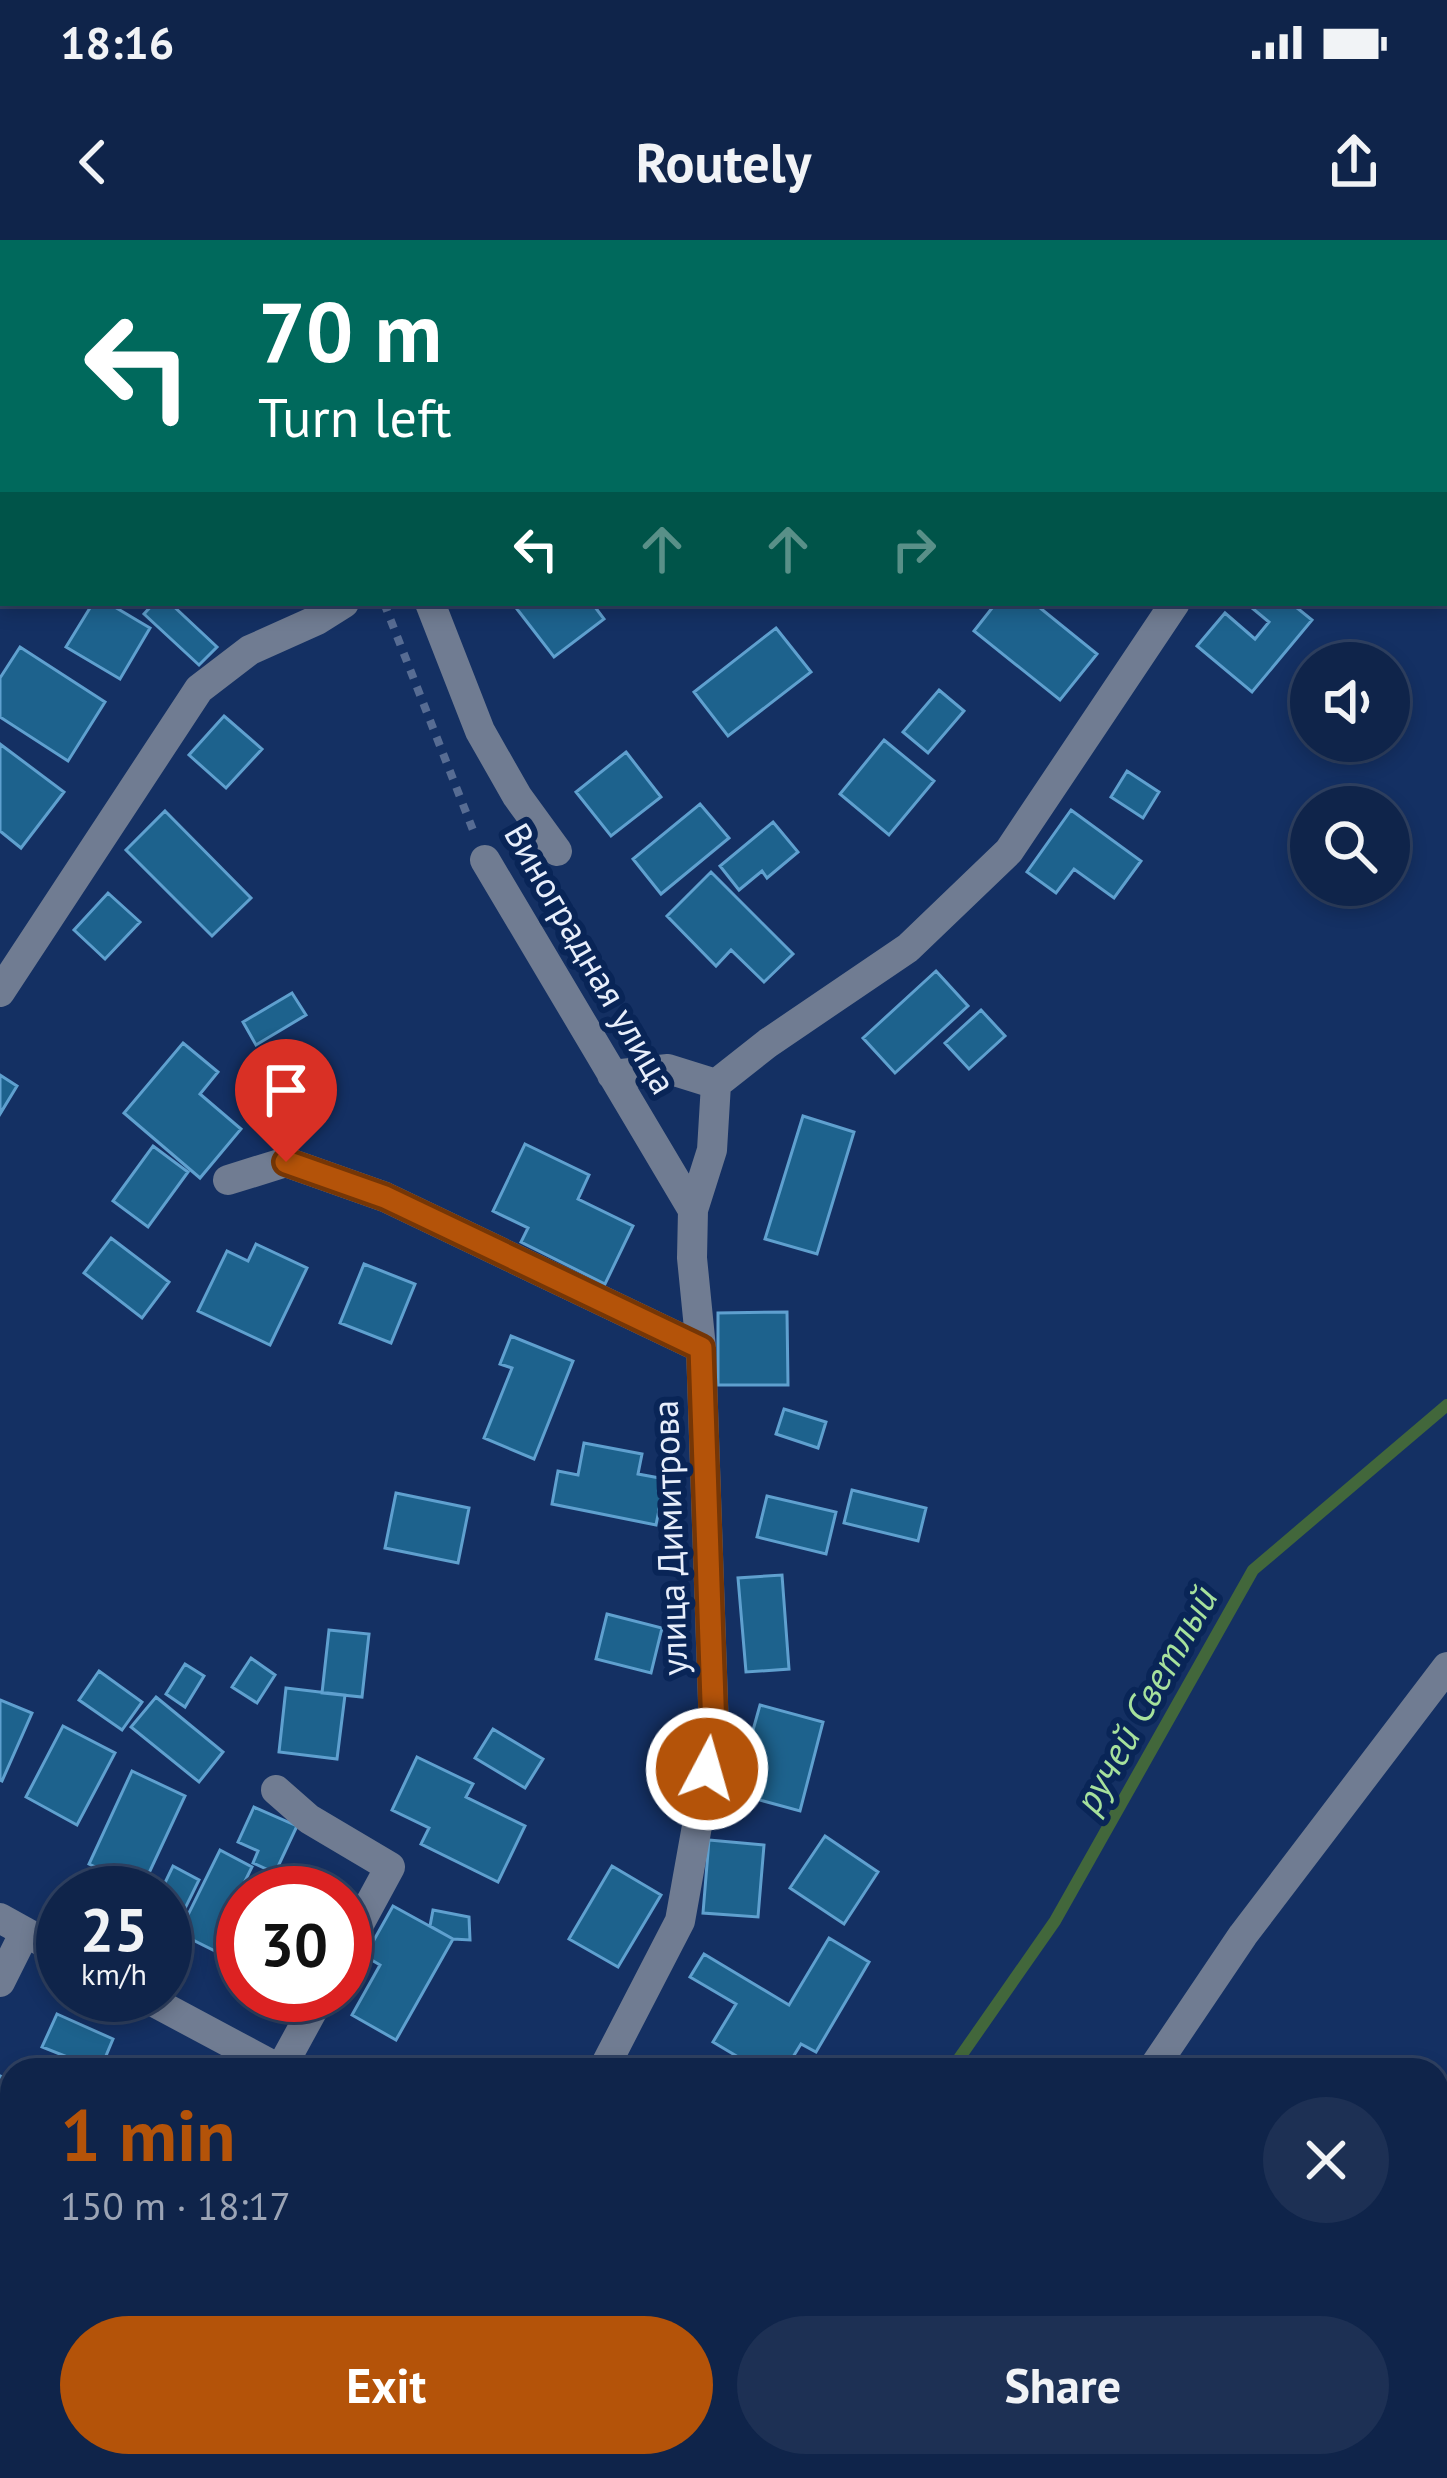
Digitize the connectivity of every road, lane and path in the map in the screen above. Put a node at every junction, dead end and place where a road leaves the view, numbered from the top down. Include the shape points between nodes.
1 (339, 606) edge
2 (386, 606) edge
3 (431, 606) edge
4 (1172, 606) edge
5 (557, 851) dead end
6 (485, 860) joint
7 (0, 992) edge
8 (612, 1075) junction
9 (716, 1084) junction
10 (228, 1180) dead end
11 (693, 1210) junction
12 (701, 1348) junction
13 (1447, 1666) edge
14 (276, 1790) dead end
15 (372, 1900) edge
16 (12, 1925) edge
17 (0, 1982) edge
18 (191, 2022) edge
19 (306, 2022) edge
20 (258, 2058) edge
21 (287, 2058) edge
22 (609, 2058) edge
23 (1160, 2058) edge

1 - 7 street via 250,650 199,689
2 - 6 path, Виноградная улица
3 - 5 street, Виноградная улица via 480,731
4 - 9 street via 1009,850 908,948
6 - 8 street, Виноградная улица
8 - 9 street via 668,1070
8 - 11 street, Виноградная улица
9 - 11 street, улица Димитрова via 712,1150
10 - 12 street via 286,1162 385,1197
11 - 12 street, улица Димитрова
12 - 22 street, улица Димитрова via 714,1731 680,1921
13 - 23 street via 1243,1934
14 - 15 street via 308,1819 390,1867
16 - 17 street
18 - 20 street
19 - 21 street

